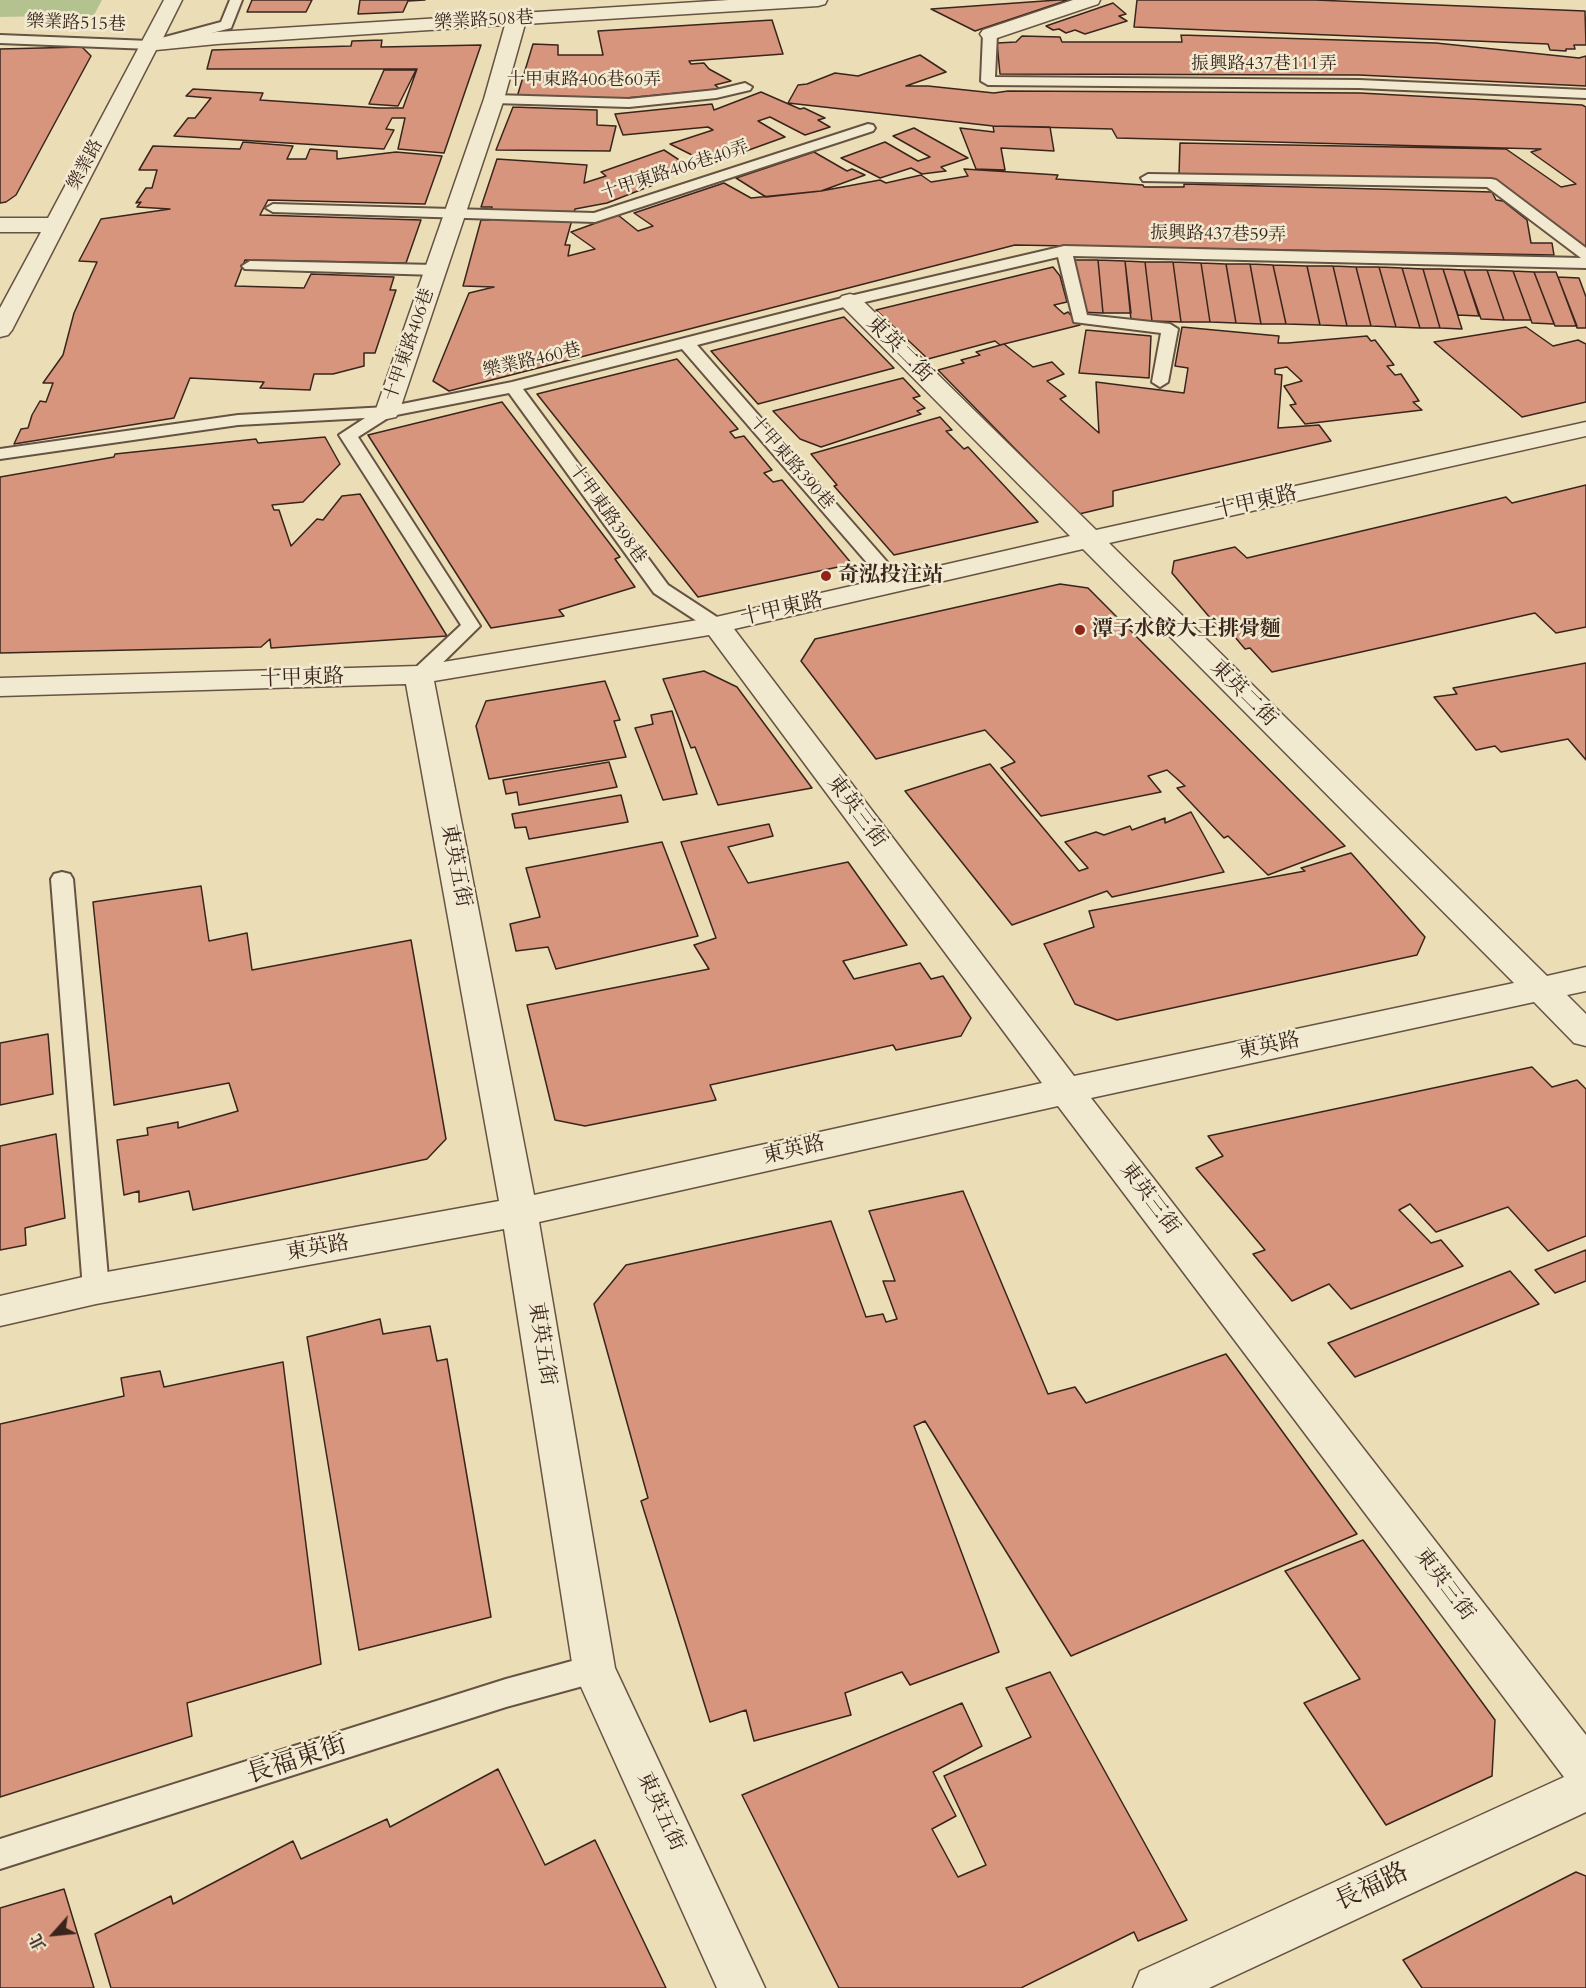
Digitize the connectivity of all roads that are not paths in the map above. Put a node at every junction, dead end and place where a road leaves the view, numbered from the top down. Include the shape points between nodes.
1 (173, 0) edge
2 (236, 0) edge
3 (818, 0) edge
4 (1091, 0) edge
5 (517, 18) junction
6 (990, 34) joint
7 (0, 39) edge
8 (150, 45) junction
9 (745, 87) dead end
10 (1586, 94) edge
11 (494, 99) junction
12 (868, 128) dead end
13 (1148, 178) dead end
14 (273, 208) dead end
15 (453, 214) junction
16 (0, 225) edge
17 (54, 225) junction
18 (1064, 251) junction
19 (1586, 255) edge
20 (1586, 263) edge
21 (250, 266) dead end
22 (436, 270) junction
23 (850, 301) junction
24 (0, 330) edge
25 (687, 344) junction
26 (1160, 382) dead end
27 (513, 387) junction
28 (387, 412) junction
29 (1586, 429) edge
30 (0, 454) edge
31 (1089, 541) junction
32 (895, 583) junction
33 (716, 625) junction
34 (419, 675) junction
35 (0, 687) edge
36 (62, 879) dead end
37 (1586, 979) edge
38 (1539, 988) junction
39 (1586, 1034) edge
40 (1066, 1090) junction
41 (519, 1212) junction
42 (96, 1289) junction
43 (0, 1311) edge
44 (594, 1669) junction
45 (1586, 1770) edge
46 (1586, 1789) edge
47 (0, 1854) edge
48 (741, 1988) edge
49 (1157, 1988) edge

1 - 8 street, 樂業路
2 - 8 lane, 樂業路515巷 via 225,25
3 - 5 street, 樂業路508巷
4 - 6 street
5 - 8 street, 樂業路508巷
5 - 11 street, 十甲東路406巷
6 - 10 lane, 振興路437巷111弄 via 987,81 1359,84
7 - 8 lane, 樂業路515巷
8 - 17 street, 樂業路
9 - 11 lane, 十甲東路406巷60弄 via 629,103
11 - 15 street, 十甲東路406巷
12 - 15 lane, 十甲東路406巷40弄 via 595,218
13 - 19 lane via 1491,183
14 - 15 lane, 十甲東路406巷40弄
15 - 22 street, 十甲東路406巷
16 - 17 street
17 - 24 street, 樂業路
18 - 20 lane, 振興路437巷59弄
18 - 23 lane, 樂業路460巷
18 - 26 lane via 1080,319 1170,329
21 - 22 lane
22 - 28 street, 十甲東路406巷
23 - 25 lane, 樂業路460巷
23 - 31 street, 東英二街
25 - 27 lane, 樂業路460巷
25 - 32 lane, 十甲東路390巷
27 - 28 lane, 樂業路460巷
27 - 33 lane, 十甲東路398巷 via 661,589
28 - 30 lane, 樂業路460巷 via 238,420
28 - 34 lane, 十甲東路406巷 via 348,435 471,626
29 - 31 street, 十甲東路
31 - 32 street, 十甲東路
31 - 38 street, 東英二街
32 - 33 street, 十甲東路
33 - 34 street, 十甲東路
33 - 40 street, 東英三街
34 - 35 street, 十甲東路
34 - 41 street, 東英五街
36 - 42 lane
37 - 38 street, 東英路
38 - 39 street, 東英二街
38 - 40 street, 東英路
40 - 41 street, 東英路
40 - 45 street, 東英三街
41 - 42 street, 東英路
41 - 44 street, 東英五街
42 - 43 street, 東英路
44 - 47 lane, 長福東街 via 506,1693
44 - 48 street, 東英五街
46 - 49 street, 長福路

